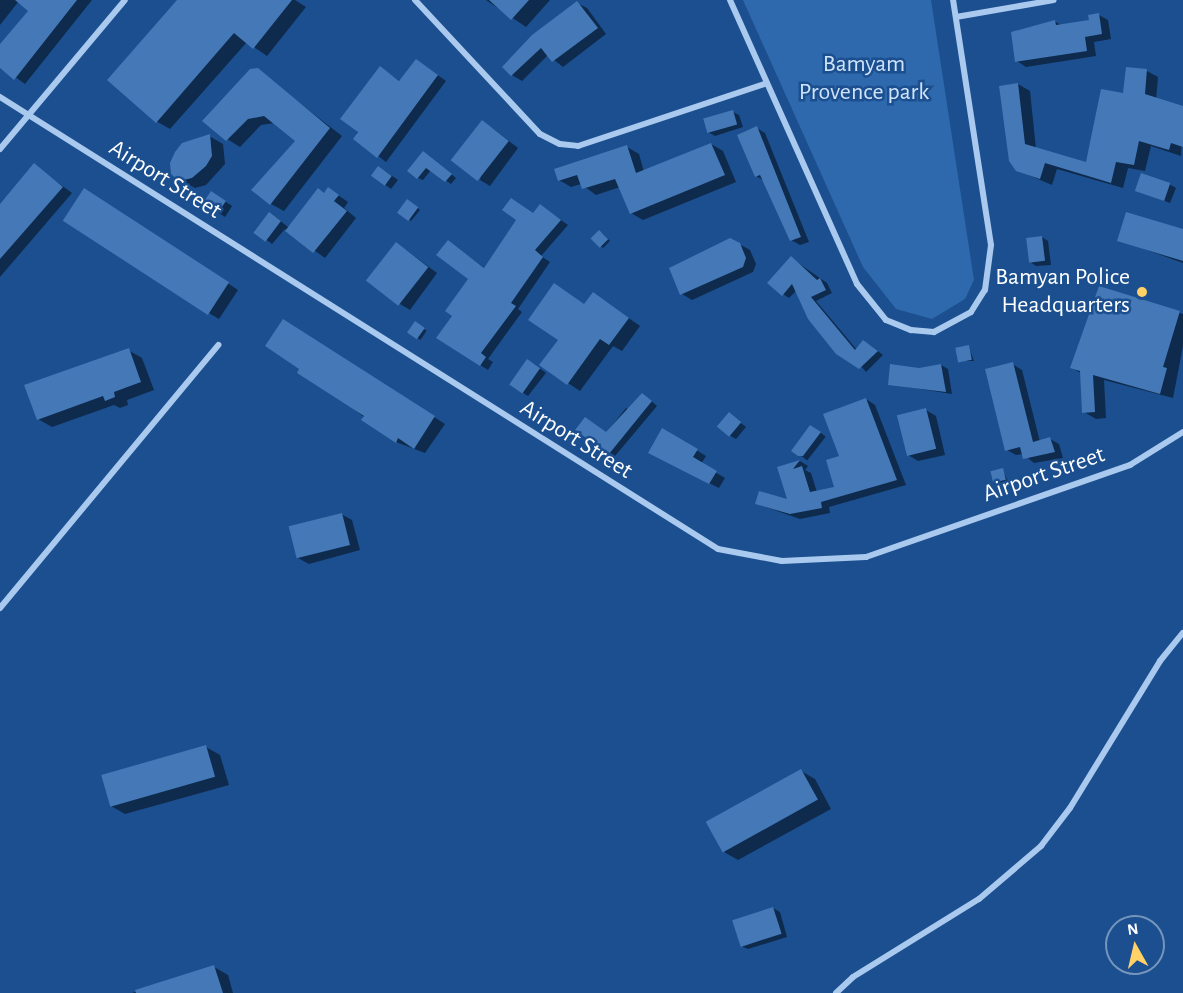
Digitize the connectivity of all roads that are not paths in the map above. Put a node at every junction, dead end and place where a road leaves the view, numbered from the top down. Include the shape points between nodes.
1 (125, 0) edge
2 (415, 0) edge
3 (730, 0) edge
4 (953, 0) edge
5 (1054, 0) edge
6 (956, 17) junction
7 (767, 83) junction
8 (0, 97) edge
9 (28, 115) junction
10 (0, 149) edge
11 (218, 345) dead end
12 (1183, 432) edge
13 (0, 608) edge
14 (1183, 633) edge
15 (836, 993) edge

1 - 9 street
2 - 7 street via 540,134 560,144 578,146
3 - 7 street
4 - 6 street
5 - 6 street
6 - 7 street via 991,245 985,290 971,312 934,332 911,330 886,320 857,284 807,180
8 - 9 street, Airport Street
9 - 10 street
9 - 12 street, Airport Street via 718,549 782,561 866,556 1130,465
11 - 13 street
14 - 15 street via 1160,661 1070,808 1041,846 979,899 853,977

